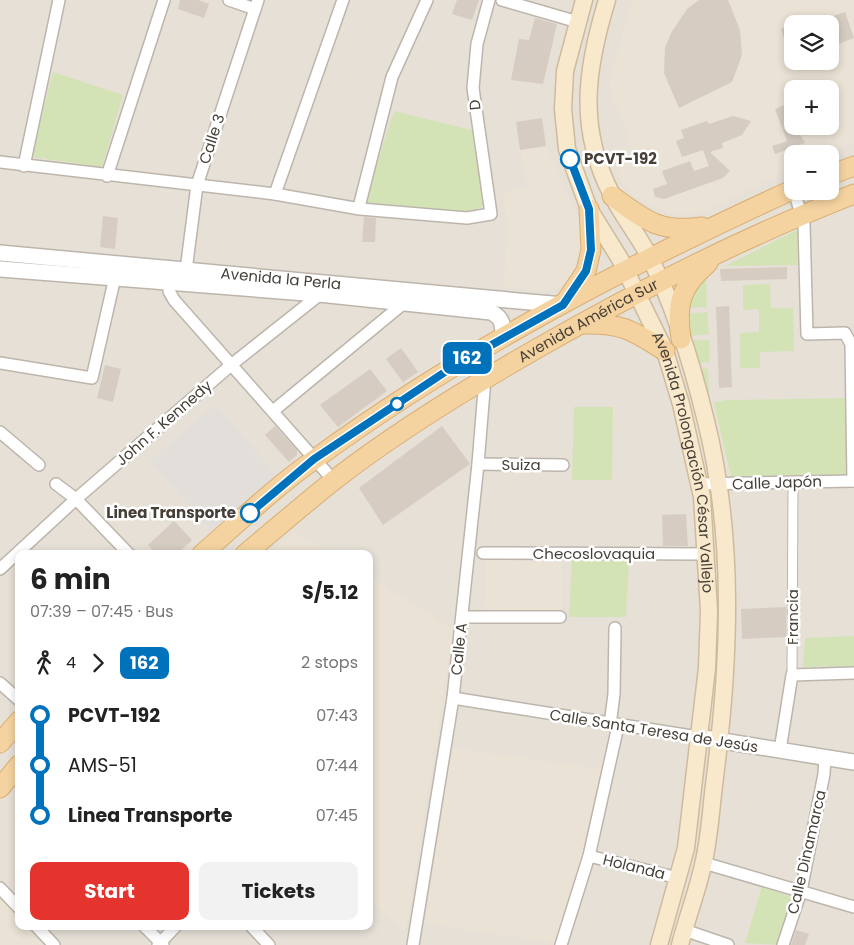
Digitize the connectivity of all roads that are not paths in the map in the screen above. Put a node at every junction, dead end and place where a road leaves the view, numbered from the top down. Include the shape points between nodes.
1 (60, 0) edge
2 (164, 0) edge
3 (229, 0) edge
4 (343, 0) edge
5 (427, 0) edge
6 (489, 0) edge
7 (502, 0) edge
8 (584, 0) edge
9 (607, 0) edge
10 (256, 5) edge
11 (578, 22) junction
12 (0, 162) edge
13 (24, 166) junction
14 (854, 166) edge
15 (839, 172) edge
16 (107, 176) junction
17 (197, 185) junction
18 (275, 194) junction
19 (854, 194) edge
20 (784, 195) edge
21 (612, 196) junction
22 (797, 200) edge
23 (359, 207) junction
24 (589, 209) junction
25 (802, 214) junction
26 (722, 222) junction
27 (726, 248) junction
28 (0, 253) edge
29 (650, 257) junction
30 (0, 268) edge
31 (626, 270) junction
32 (115, 277) junction
33 (180, 278) junction
34 (661, 281) junction
35 (335, 284) junction
36 (637, 293) junction
37 (319, 294) junction
38 (404, 303) junction
39 (563, 305) junction
40 (581, 324) junction
41 (503, 338) junction
42 (681, 339) junction
43 (665, 351) junction
44 (468, 356) junction
45 (0, 363) edge
46 (231, 365) junction
47 (485, 378) junction
48 (273, 411) junction
49 (0, 432) edge
50 (314, 459) junction
51 (478, 464) junction
52 (39, 465) dead end
53 (563, 465) dead end
54 (334, 481) junction
55 (853, 481) edge
56 (793, 482) junction
57 (56, 484) dead end
58 (699, 484) junction
59 (717, 485) junction
60 (76, 499) junction
61 (21, 550) edge
62 (125, 550) edge
63 (207, 550) edge
64 (250, 550) edge
65 (483, 553) dead end
66 (706, 554) junction
67 (15, 555) edge
68 (0, 569) edge
69 (462, 617) junction
70 (560, 617) dead end
71 (615, 628) dead end
72 (854, 673) edge
73 (792, 675) junction
74 (0, 683) edge
75 (15, 696) edge
76 (453, 698) junction
77 (614, 725) junction
78 (15, 726) edge
79 (698, 737) junction
80 (720, 741) junction
81 (0, 743) edge
82 (780, 750) junction
83 (825, 758) junction
84 (854, 762) edge
85 (15, 770) edge
86 (0, 788) edge
87 (589, 856) junction
88 (704, 863) junction
89 (678, 878) junction
90 (0, 888) edge
91 (801, 891) junction
92 (15, 902) edge
93 (854, 907) edge
94 (40, 930) edge
95 (148, 930) edge
96 (172, 930) edge
97 (255, 930) edge
98 (682, 937) edge
99 (160, 944) edge
100 (54, 945) edge
101 (269, 945) edge
102 (413, 945) edge
103 (561, 945) edge
104 (659, 945) edge
105 (728, 945) edge
106 (783, 945) edge

1 - 13 street
2 - 16 street
3 - 10 street
4 - 18 street
5 - 23 street via 392,77
6 - 23 street, D via 477,44 473,88 491,214 467,218
7 - 11 street
8 - 11 main road, Avenida Prolongación César Vallejo
9 - 21 main road, Avenida Prolongación César Vallejo via 589,69 588,100 589,134
10 - 17 street, Calle 3
11 - 24 main road, Avenida Prolongación César Vallejo via 565,71 563,109 567,149
12 - 13 street
13 - 16 street
14 - 15 main road
16 - 17 street
17 - 18 street
17 - 33 street, Calle 3
18 - 23 street
19 - 25 main road, Avenida América Sur
20 - 26 main road, Avenida América Sur
21 - 24 main road
21 - 26 main road via 646,220 670,229
21 - 29 main road, Avenida Prolongación César Vallejo
22 - 25 street
24 - 31 main road, Avenida Prolongación César Vallejo
24 - 39 main road via 591,250 586,271
25 - 27 main road, Avenida América Sur
25 - 55 street via 807,334 845,333 851,344
26 - 29 main road, Avenida América Sur
27 - 34 main road, Avenida América Sur
27 - 42 main road via 697,273 679,304
28 - 33 street, Avenida la Perla
29 - 31 main road, Avenida América Sur
29 - 34 main road, Avenida Prolongación César Vallejo
30 - 32 street, Avenida la Perla
31 - 36 main road, Avenida Prolongación César Vallejo
31 - 39 main road, Avenida América Sur
32 - 33 street, Avenida la Perla
32 - 45 street via 92,378
33 - 35 street, Avenida la Perla
33 - 37 street, Avenida la Perla
33 - 46 street via 170,291 174,300
34 - 36 main road, Avenida América Sur
34 - 42 main road, Avenida Prolongación César Vallejo
35 - 37 street, John F. Kennedy
35 - 39 street, Avenida la Perla
36 - 40 main road, Avenida América Sur
36 - 43 main road, Avenida Prolongación César Vallejo
37 - 38 street, Avenida la Perla
37 - 46 street, John F. Kennedy
38 - 41 street, Avenida la Perla via 491,312 499,316 503,324
38 - 48 street
39 - 41 main road, Avenida América Sur
40 - 43 main road via 602,323 629,328
40 - 47 main road, Avenida América Sur
41 - 44 main road, Avenida América Sur
42 - 59 main road, Avenida Prolongación César Vallejo via 706,422
43 - 58 main road, Avenida Prolongación César Vallejo
44 - 47 street
44 - 50 main road, Avenida América Sur
46 - 48 street
46 - 60 street, John F. Kennedy
47 - 51 street, Calle A
47 - 54 main road, Avenida América Sur
48 - 50 street
49 - 52 street
50 - 54 street
50 - 63 main road, Avenida América Sur
51 - 53 street, Suiza
51 - 69 street, Calle A
54 - 64 main road, Avenida América Sur
55 - 56 street, Calle Japón
56 - 59 street, Calle Japón
56 - 73 street, Francia
57 - 60 street
58 - 59 street, Calle Japón
58 - 66 main road, Avenida Prolongación César Vallejo
59 - 80 main road, Avenida Prolongación César Vallejo via 725,539 728,650
60 - 61 street, John F. Kennedy
60 - 62 street
65 - 66 street, Checoslovaquia
66 - 79 main road, Avenida Prolongación César Vallejo via 707,668
67 - 68 street, John F. Kennedy
69 - 70 street
69 - 76 street, Calle A
71 - 77 street
72 - 73 street
73 - 82 street, Francia
74 - 75 street
76 - 77 street, Calle Santa Teresa de Jesús
76 - 102 street, Calle A
77 - 79 street, Calle Santa Teresa de Jesús
77 - 87 street
78 - 81 main road
79 - 80 street, Calle Santa Teresa de Jesús
79 - 89 main road, Avenida Prolongación César Vallejo via 686,848
80 - 82 street, Calle Santa Teresa de Jesús
80 - 88 main road, Avenida Prolongación César Vallejo
82 - 83 street, Calle Santa Teresa de Jesús
83 - 84 street, Calle Santa Teresa de Jesús
83 - 91 street, Calle Dinamarca
85 - 86 main road
87 - 89 street, Holanda
87 - 103 street
88 - 91 street
88 - 98 main road, Avenida Prolongación César Vallejo
89 - 104 main road, Avenida Prolongación César Vallejo
90 - 92 street
91 - 93 street
91 - 106 street, Calle Dinamarca
94 - 100 street
95 - 99 street
96 - 99 street
97 - 101 street
98 - 105 street

